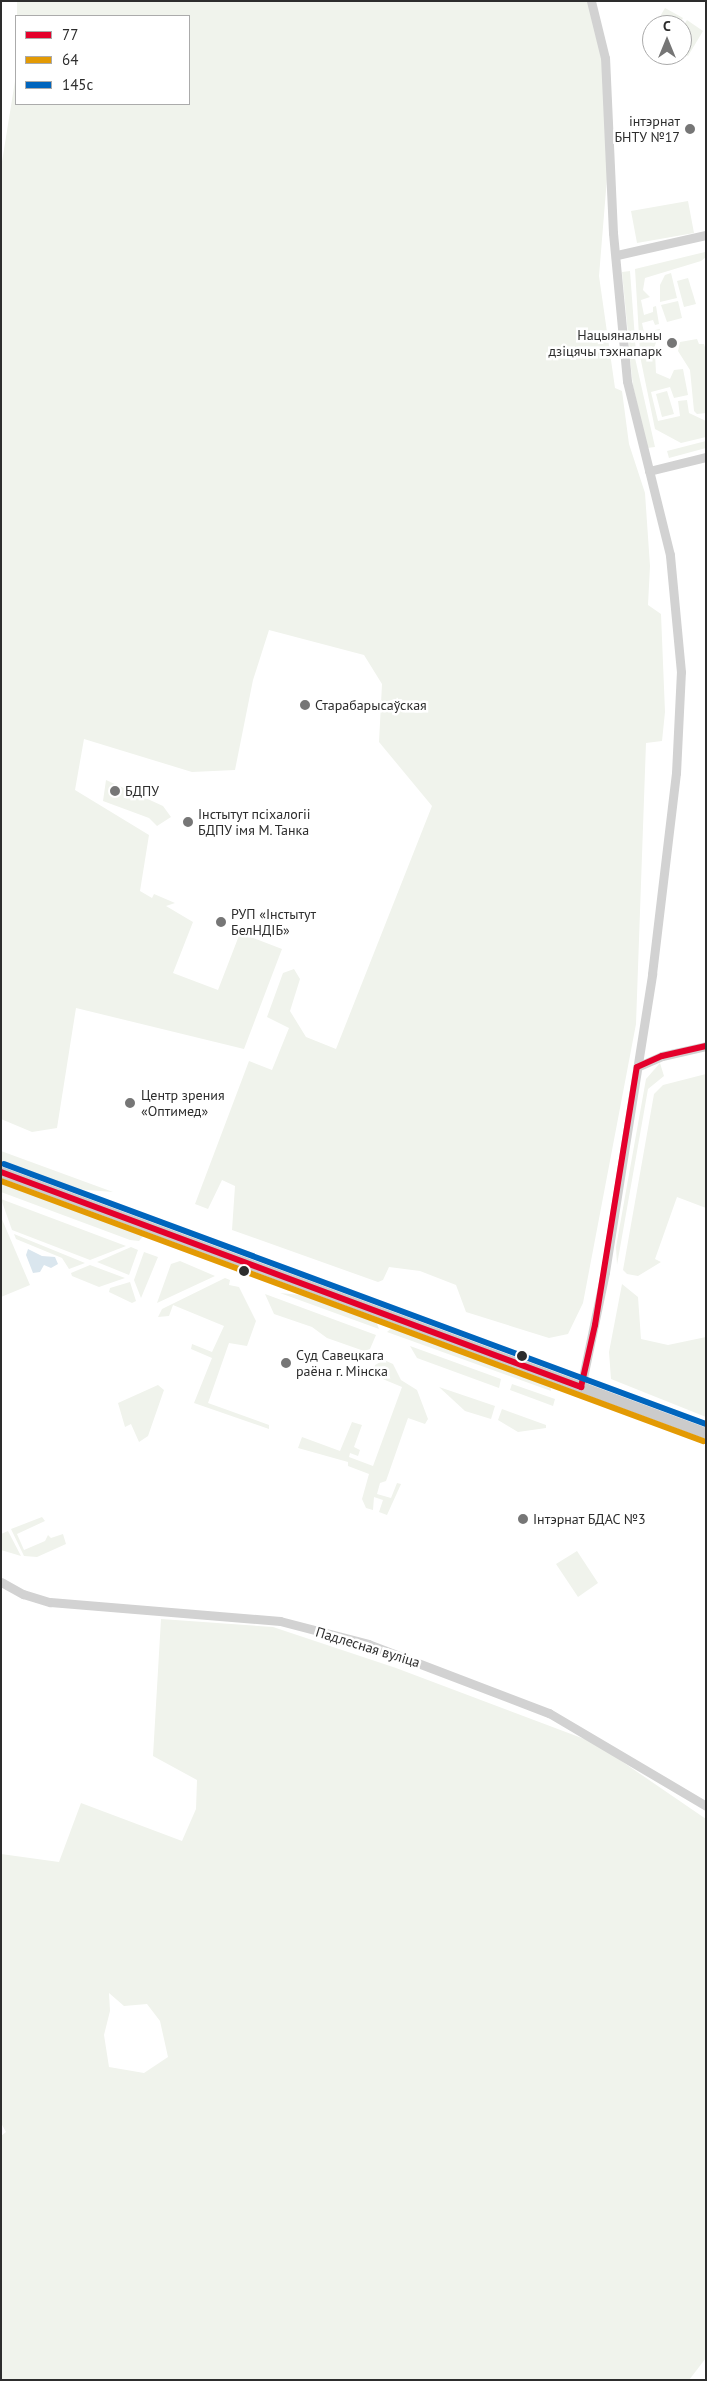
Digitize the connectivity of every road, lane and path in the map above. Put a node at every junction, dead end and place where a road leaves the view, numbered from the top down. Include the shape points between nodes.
1 (591, 1) edge
2 (706, 235) edge
3 (617, 255) junction
4 (706, 457) edge
5 (649, 471) junction
6 (706, 1046) edge
7 (638, 1067) junction
8 (1, 1172) edge
9 (581, 1387) junction
10 (706, 1433) edge
11 (1, 1582) edge
12 (706, 1806) edge

1 - 3 street via 605,58
2 - 3 street
3 - 5 street via 627,381
4 - 5 street
5 - 7 street via 670,555 681,672 669,839
6 - 7 street via 662,1056
7 - 9 street via 596,1325
8 - 9 main road
9 - 10 main road
11 - 12 street, Падлесная вуліца via 23,1594 50,1602 280,1621 368,1644 549,1713

